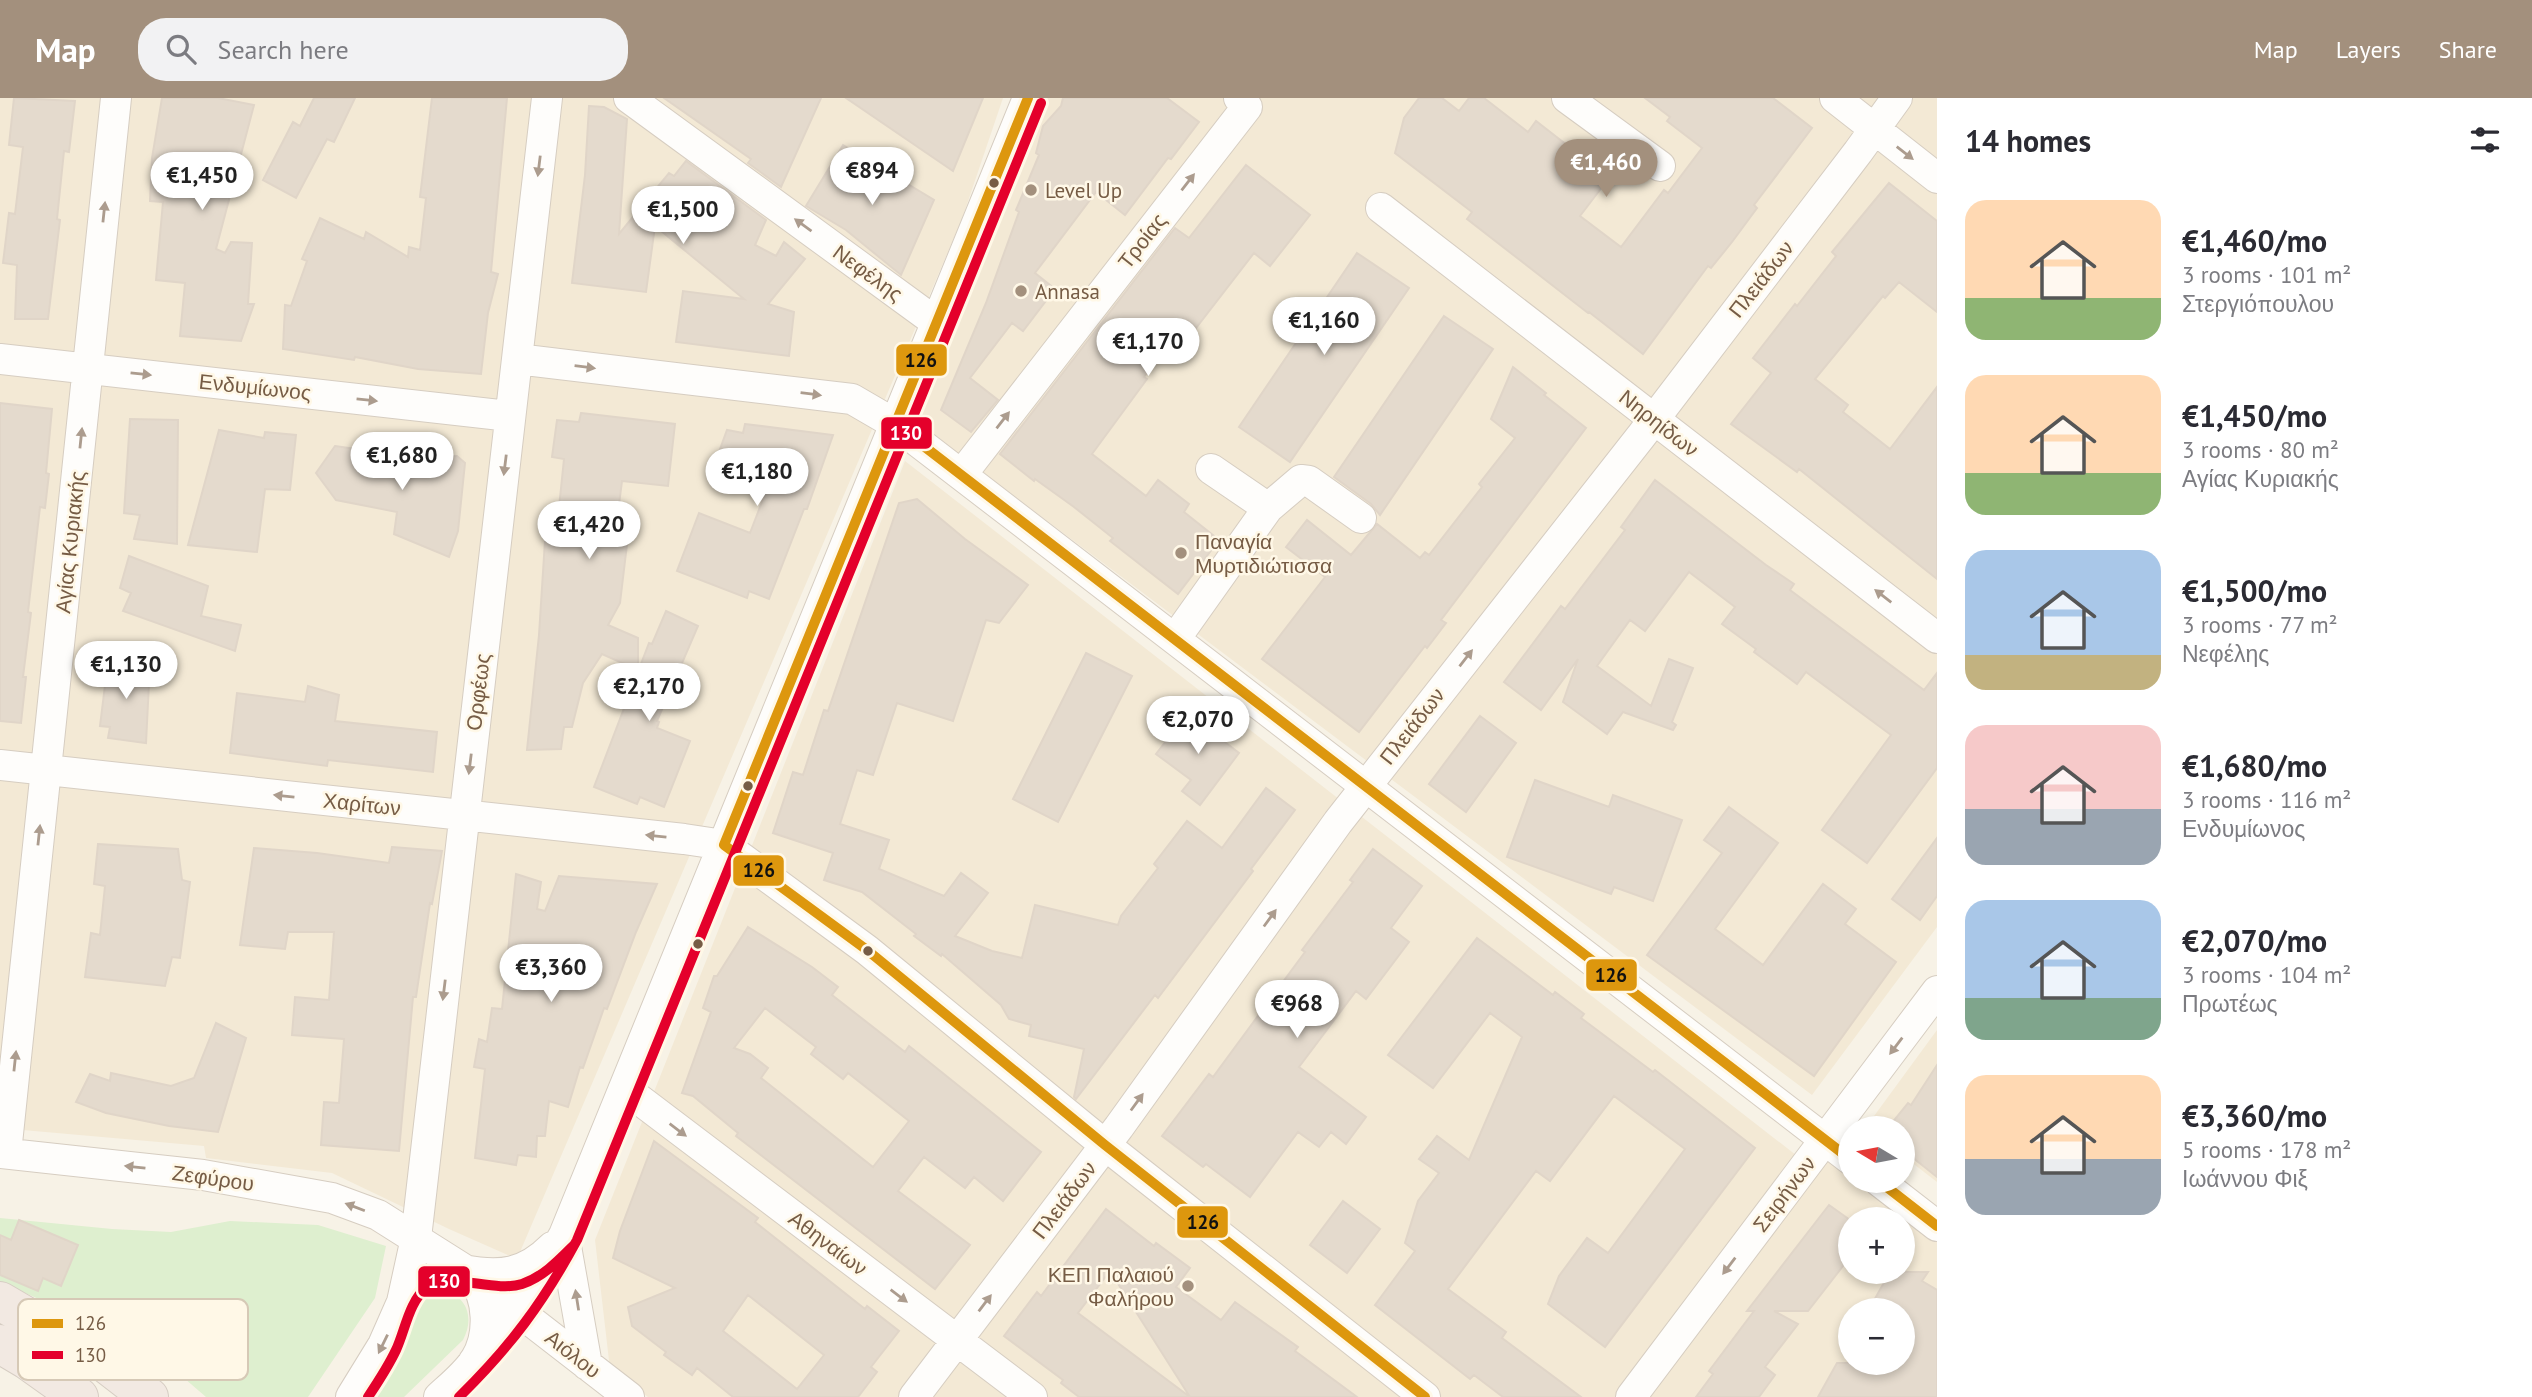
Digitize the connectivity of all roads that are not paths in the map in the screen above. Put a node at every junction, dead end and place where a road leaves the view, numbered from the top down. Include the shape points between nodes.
1 (116, 98) edge
2 (547, 98) edge
3 (629, 98) edge
4 (1028, 98) edge
5 (1567, 98) edge
6 (1835, 98) edge
7 (1897, 98) edge
8 (1243, 103) edge
9 (1874, 128) junction
10 (1660, 166) dead end
11 (1937, 177) edge
12 (1381, 208) dead end
13 (937, 323) junction
14 (0, 359) edge
15 (517, 359) junction
16 (88, 368) junction
17 (510, 416) junction
18 (1653, 419) junction
19 (895, 424) junction
20 (1211, 469) dead end
21 (962, 474) junction
22 (1268, 508) junction
23 (1361, 518) dead end
24 (1937, 638) edge
25 (1175, 639) junction
26 (0, 765) edge
27 (46, 770) junction
28 (1367, 786) junction
29 (464, 815) junction
30 (735, 853) junction
31 (1937, 991) edge
32 (624, 1088) junction
33 (1825, 1140) junction
34 (1105, 1145) junction
35 (1838, 1150) edge
36 (3, 1153) edge
37 (1895, 1194) edge
38 (1937, 1226) edge
39 (564, 1235) junction
40 (416, 1238) junction
41 (465, 1270) junction
42 (407, 1286) junction
43 (0, 1301) edge
44 (517, 1311) junction
45 (18, 1312) edge
46 (957, 1341) junction
47 (0, 1344) edge
48 (18, 1355) edge
49 (474, 1361) junction
50 (587, 1365) junction
51 (55, 1380) edge
52 (127, 1380) edge
53 (79, 1397) edge
54 (149, 1397) edge
55 (351, 1397) edge
56 (439, 1397) edge
57 (629, 1397) edge
58 (914, 1397) edge
59 (1032, 1397) edge
60 (1424, 1397) edge
61 (1631, 1397) edge

16 -> 1 street, Αγίας Κυριακής
2 -> 15 street, Ορφέως
13 -> 3 street, Νεφέλης
4 - 13 street
5 - 10 street
6 - 9 street
7 - 9 street, Πλειάδων
21 -> 8 street, Τροίας
9 -> 11 street
9 - 18 street, Πλειάδων
12 - 18 street, Νηρηίδων
13 - 19 street
14 - 16 street, Ενδυμίωνος
15 - 17 street, Ορφέως
15 -> 19 street via 852,399
16 -> 17 street, Ενδυμίωνος
27 -> 16 street, Αγίας Κυριακής
17 -> 29 street, Ορφέως
24 -> 18 street, Νηρηίδων
28 -> 18 street, Πλειάδων
19 - 21 street
19 - 30 street
20 - 22 street
21 - 25 street
22 - 23 street via 1301,480
22 - 25 street
25 - 28 street
26 - 27 street, Χαρίτων
29 -> 27 street, Χαρίτων
36 -> 27 street, Αγίας Κυριακής
28 - 33 street
34 -> 28 street, Πλειάδων
30 -> 29 street, Χαρίτων
29 -> 40 street, Ορφέως
30 - 32 street
30 - 34 street via 867,950
31 -> 33 street, Σειρήνων
32 - 39 street
32 -> 46 street, Αθηναίων
33 - 35 street
33 -> 61 street, Σειρήνων
46 -> 34 street, Πλειάδων
34 - 60 street
40 -> 36 street, Ζεφύρου via 377,1215 332,1198 203,1175
37 - 38 street
39 - 41 street via 538,1261 518,1270
39 - 44 street
50 -> 39 street
40 - 41 street, Αιόλου
40 - 42 street, Ορφέως
41 - 42 street via 433,1268
41 - 44 street, Αιόλου
41 - 49 street via 478,1284 485,1312
42 -> 55 street, Ορφέως via 383,1345
43 - 45 highway
44 - 49 street
44 - 50 street, Αιόλου
46 - 58 street, Πλειάδων
46 - 59 street, Αθηναίων
47 - 48 highway
49 - 56 street
50 - 57 street, Αιόλου
51 - 53 highway
52 - 54 highway

